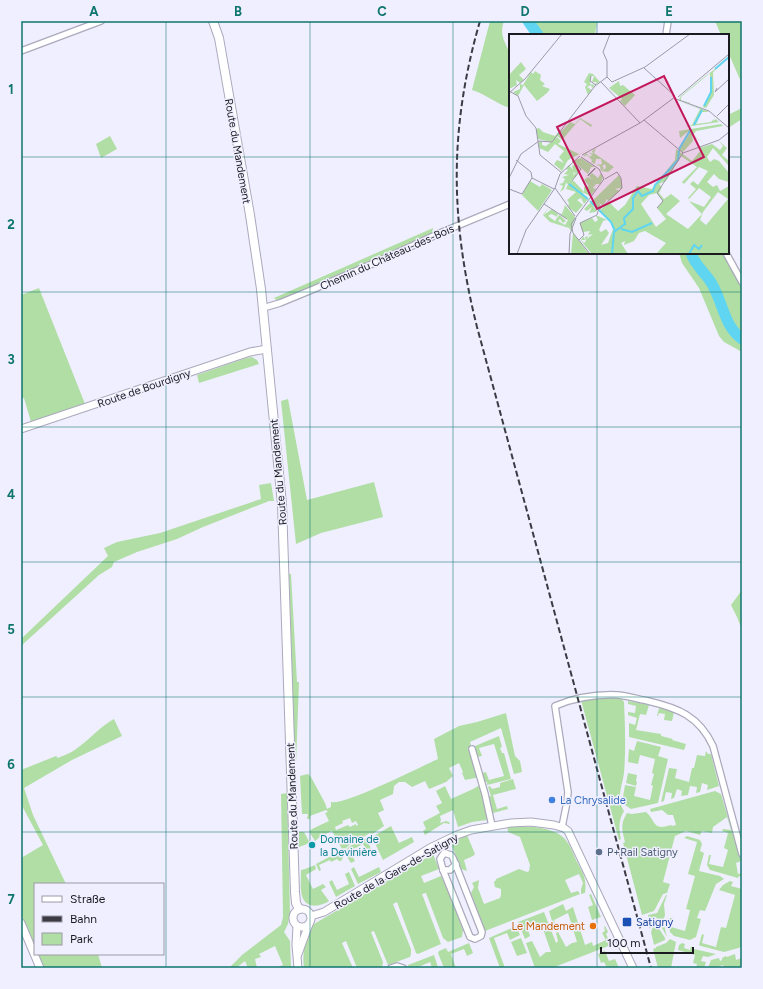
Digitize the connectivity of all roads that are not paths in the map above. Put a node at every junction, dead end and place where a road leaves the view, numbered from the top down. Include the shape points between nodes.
1 (101, 21) edge
2 (213, 21) edge
3 (218, 21) edge
4 (668, 21) edge
5 (666, 34) edge
6 (219, 38) junction
7 (21, 51) edge
8 (509, 204) edge
9 (727, 254) edge
10 (742, 282) edge
11 (262, 308) junction
12 (267, 349) junction
13 (21, 429) edge
14 (472, 750) dead end
15 (492, 826) junction
16 (562, 827) junction
17 (440, 843) junction
18 (444, 853) junction
19 (742, 854) edge
20 (456, 864) junction
21 (444, 870) junction
22 (299, 909) junction
23 (310, 920) junction
24 (21, 923) edge
25 (298, 926) junction
26 (34, 954) edge
27 (298, 954) junction
28 (35, 955) edge
29 (40, 968) edge
30 (298, 968) edge
31 (391, 968) edge
32 (403, 968) edge
33 (633, 968) edge

1 - 7 street
2 - 6 main road, Route du Mandement
3 - 6 main road, Route du Mandement
4 - 5 street
6 - 11 main road, Route du Mandement via 250,215
8 - 11 street, Chemin du Château-des-Bois via 321,286
9 - 10 street
11 - 12 main road, Route du Mandement
12 - 13 street, Route de Bourdigny via 250,352
12 - 22 main road, Route du Mandement via 282,512 295,892
14 - 15 street
15 - 16 street, Route de la Gare-de-Satigny via 531,822
15 - 17 street, Route de la Gare-de-Satigny via 471,830
16 - 19 street via 568,792 555,706 589,696 625,696 678,709 694,719 705,732 712,746
16 - 33 street via 569,833
17 - 18 street
17 - 23 street, Route de la Gare-de-Satigny
18 - 20 street via 451,855
18 - 21 street via 440,859
20 - 21 street via 450,870
20 - 21 street via 482,932 480,937 470,937
22 - 23 street via 307,910
22 - 25 street via 292,917
23 - 25 street via 303,927
23 - 27 street
24 - 26 street
25 - 27 street
27 - 30 street
28 - 29 street
31 - 32 street

